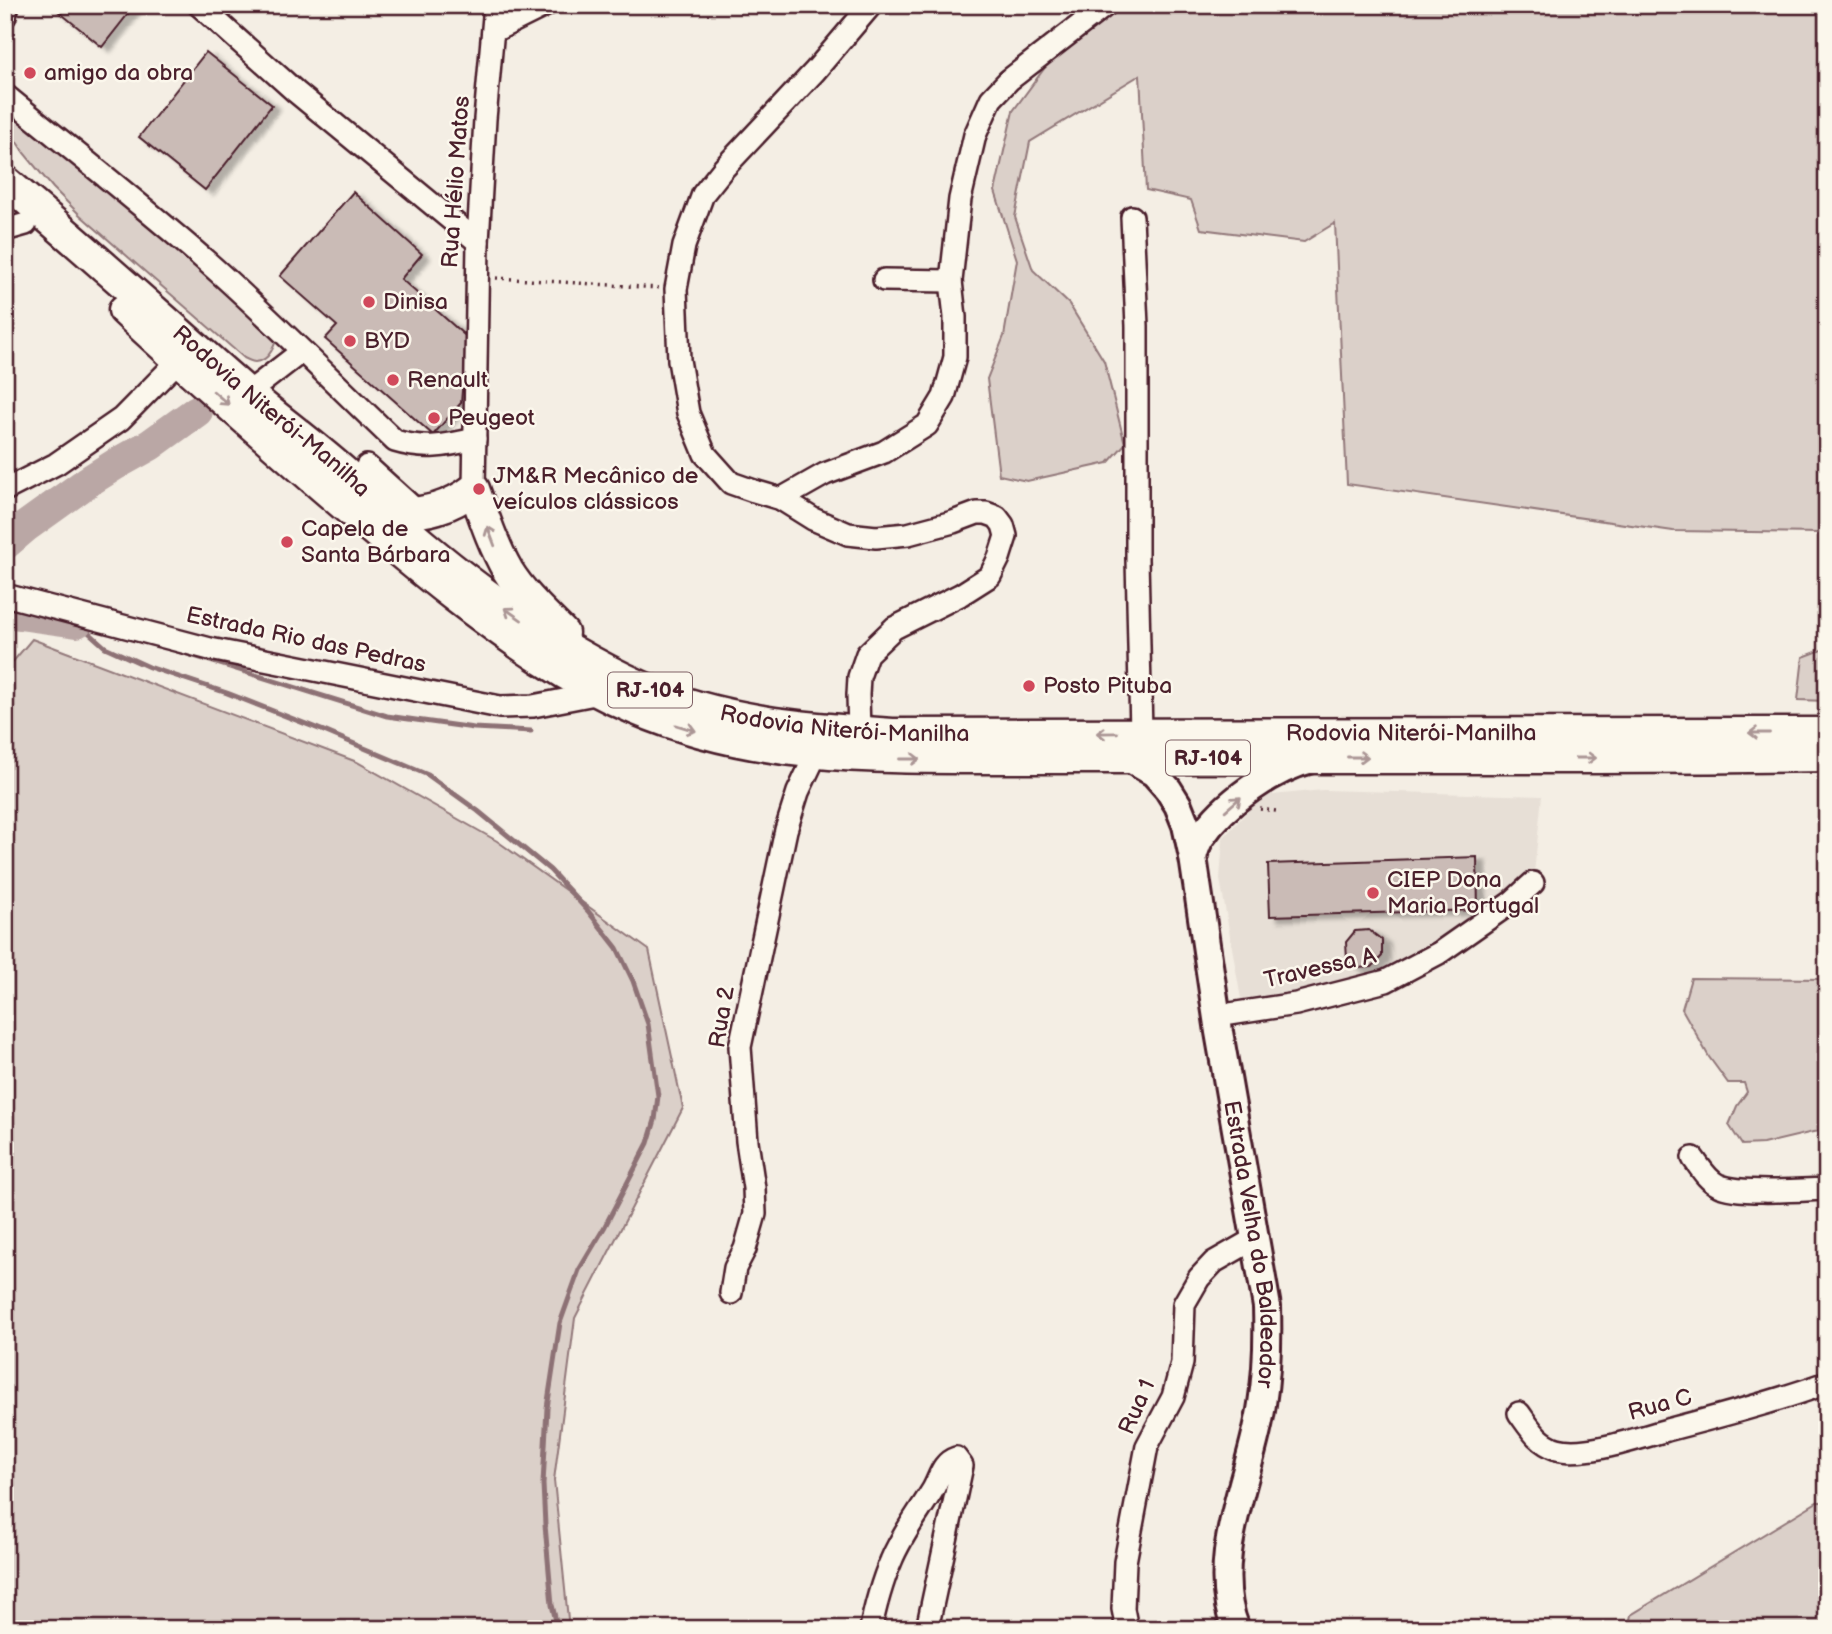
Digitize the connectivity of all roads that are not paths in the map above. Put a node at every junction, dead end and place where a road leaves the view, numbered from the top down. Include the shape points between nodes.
1 (8, 5) edge
2 (199, 5) edge
3 (495, 5) edge
4 (546, 5) edge
5 (871, 5) edge
6 (1106, 5) edge
7 (5, 16) edge
8 (494, 31) junction
9 (5, 95) edge
10 (5, 181) edge
11 (1132, 217) dead end
12 (12, 220) edge
13 (478, 242) junction
14 (884, 280) dead end
15 (951, 281) junction
16 (301, 352) junction
17 (178, 361) junction
18 (248, 393) junction
19 (475, 439) junction
20 (395, 441) junction
21 (360, 473) junction
22 (474, 489) junction
23 (5, 490) edge
24 (781, 499) junction
25 (404, 514) junction
26 (5, 595) edge
27 (595, 663) junction
28 (600, 693) junction
29 (859, 732) junction
30 (1827, 733) edge
31 (1135, 746) junction
32 (816, 754) junction
33 (1827, 756) edge
34 (1321, 757) junction
35 (1193, 857) junction
36 (1533, 883) dead end
37 (1217, 1016) junction
38 (1693, 1158) dead end
39 (1827, 1189) edge
40 (1256, 1238) junction
41 (731, 1293) dead end
42 (1827, 1383) edge
43 (1519, 1413) dead end
44 (872, 1629) edge
45 (927, 1629) edge
46 (1126, 1629) edge
47 (1236, 1629) edge

1 - 7 street
2 - 13 street via 296,92
3 - 8 street, Rua Hélio Matos
4 - 8 street
5 - 24 street via 703,194 684,246 676,289 679,360 688,413 705,454 731,483
6 - 15 street via 991,99 975,135 960,198
8 - 13 street, Rua Hélio Matos
9 - 16 street via 205,260
10 - 18 highway, Rodovia Niterói-Manilha / RJ-104
11 - 31 street via 1137,326
12 - 17 highway, Rodovia Niterói-Manilha / RJ-104 via 103,290
13 - 19 street, Rua Hélio Matos
14 - 15 street
15 - 24 street via 955,357 944,397 927,425 884,452 825,474
16 - 18 street
16 - 20 street
17 - 23 street via 121,419 56,464
17 -> 28 highway, Rodovia Niterói-Manilha / RJ-104 via 415,565 510,640
18 - 21 highway, Rodovia Niterói-Manilha / RJ-104
19 - 20 street via 433,447
19 - 22 street, Rua Hélio Matos
20 - 21 street
21 - 25 highway, Rodovia Niterói-Manilha / RJ-104
22 - 25 highway via 448,506
27 -> 22 highway via 509,572
24 - 29 street via 848,534 908,534 977,513 997,517 1003,525 1006,536 990,576 894,628 867,654 859,677
27 -> 25 highway, Rodovia Niterói-Manilha / RJ-104 via 495,602
26 - 28 street, Estrada Rio das Pedras via 210,649 500,707 533,706
27 - 29 highway, Rodovia Niterói-Manilha / RJ-104 via 642,687 702,708 755,721
28 -> 32 highway, Rodovia Niterói-Manilha / RJ-104 via 713,737
31 -> 29 highway, Rodovia Niterói-Manilha / RJ-104
30 -> 31 highway, Rodovia Niterói-Manilha / RJ-104
32 -> 31 highway, Rodovia Niterói-Manilha / RJ-104 via 897,759
31 - 34 highway, Rodovia Niterói-Manilha / RJ-104
31 - 35 main road, Estrada Velha do Baldeador via 1178,805
32 - 41 street, Rua 2 via 786,830 740,1047 755,1214
34 -> 33 highway, Rodovia Niterói-Manilha / RJ-104
35 -> 34 main road via 1199,839 1212,823 1250,790 1294,764
35 - 37 main road, Estrada Velha do Baldeador
36 - 37 street, Travessa A via 1439,953 1386,981 1296,1004
37 - 40 main road, Estrada Velha do Baldeador
38 - 39 street via 1716,1185 1733,1190
40 - 46 street, Rua 1 via 1214,1262 1184,1304 1181,1363 1173,1397 1147,1446 1125,1562
40 - 47 main road, Estrada Velha do Baldeador via 1268,1348 1262,1405 1229,1544 1225,1581
42 - 43 street, Rua C via 1781,1400 1572,1452 1537,1438
44 - 45 street via 890,1562 941,1471 956,1458 961,1466

